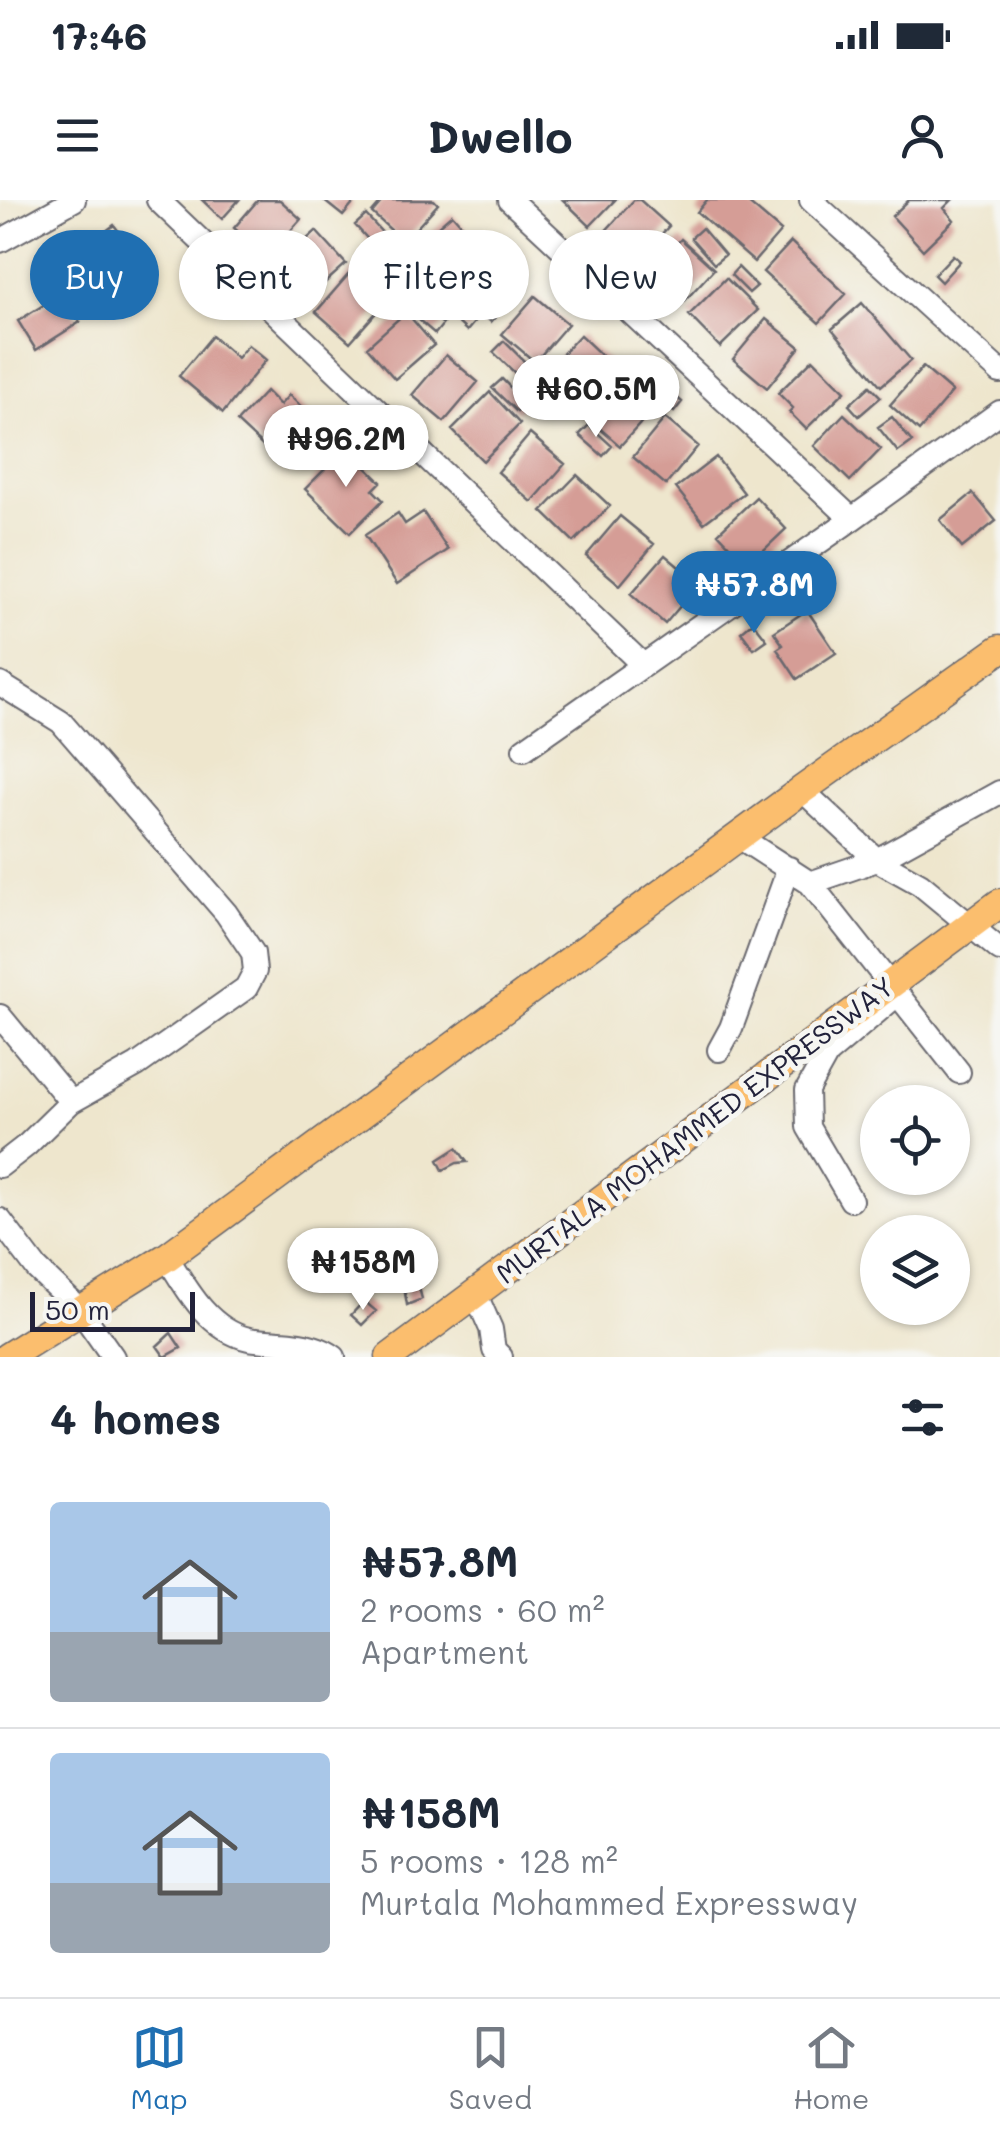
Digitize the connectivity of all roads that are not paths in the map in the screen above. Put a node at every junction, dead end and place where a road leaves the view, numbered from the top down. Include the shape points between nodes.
1 (74, 200) edge
2 (158, 200) edge
3 (510, 200) edge
4 (811, 200) edge
5 (0, 240) edge
6 (1000, 372) edge
7 (1000, 412) edge
8 (852, 520) junction
9 (1000, 649) edge
10 (643, 665) junction
11 (0, 684) edge
12 (524, 749) dead end
13 (802, 790) junction
14 (1000, 792) edge
15 (739, 836) junction
16 (876, 860) junction
17 (789, 868) junction
18 (810, 883) junction
19 (1000, 904) edge
20 (971, 924) junction
21 (1000, 950) edge
22 (894, 989) junction
23 (0, 1016) edge
24 (719, 1050) dead end
25 (959, 1072) dead end
26 (71, 1102) junction
27 (0, 1166) edge
28 (851, 1200) dead end
29 (0, 1220) edge
30 (167, 1257) junction
31 (476, 1294) junction
32 (80, 1310) junction
33 (254, 1348) edge
34 (490, 1355) edge
35 (7, 1357) edge
36 (113, 1357) edge
37 (334, 1357) edge
38 (390, 1357) edge

1 - 5 street
2 - 10 street
3 - 8 street
4 - 6 street
7 - 8 street
8 - 10 street
9 - 13 main road
10 - 12 street
11 - 26 street via 60,722 253,953 255,971 246,988 137,1065
13 - 15 main road
13 - 16 street
14 - 16 street
15 - 17 street
15 - 30 main road
16 - 18 street
16 - 20 street
17 - 18 street
17 - 24 street
18 - 22 street
19 - 20 main road, MURTALA MOHAMMED EXPRESSWAY
20 - 21 street
20 - 22 main road, MURTALA MOHAMMED EXPRESSWAY
22 - 25 street
22 - 28 street via 827,1054 807,1090 808,1127
22 - 31 main road, MURTALA MOHAMMED EXPRESSWAY
23 - 26 street
26 - 27 street
29 - 32 street
30 - 32 main road
30 - 33 street via 192,1297 224,1330
31 - 34 street via 491,1329
31 - 38 main road, MURTALA MOHAMMED EXPRESSWAY
32 - 35 main road
32 - 36 street
33 - 37 street via 292,1342

